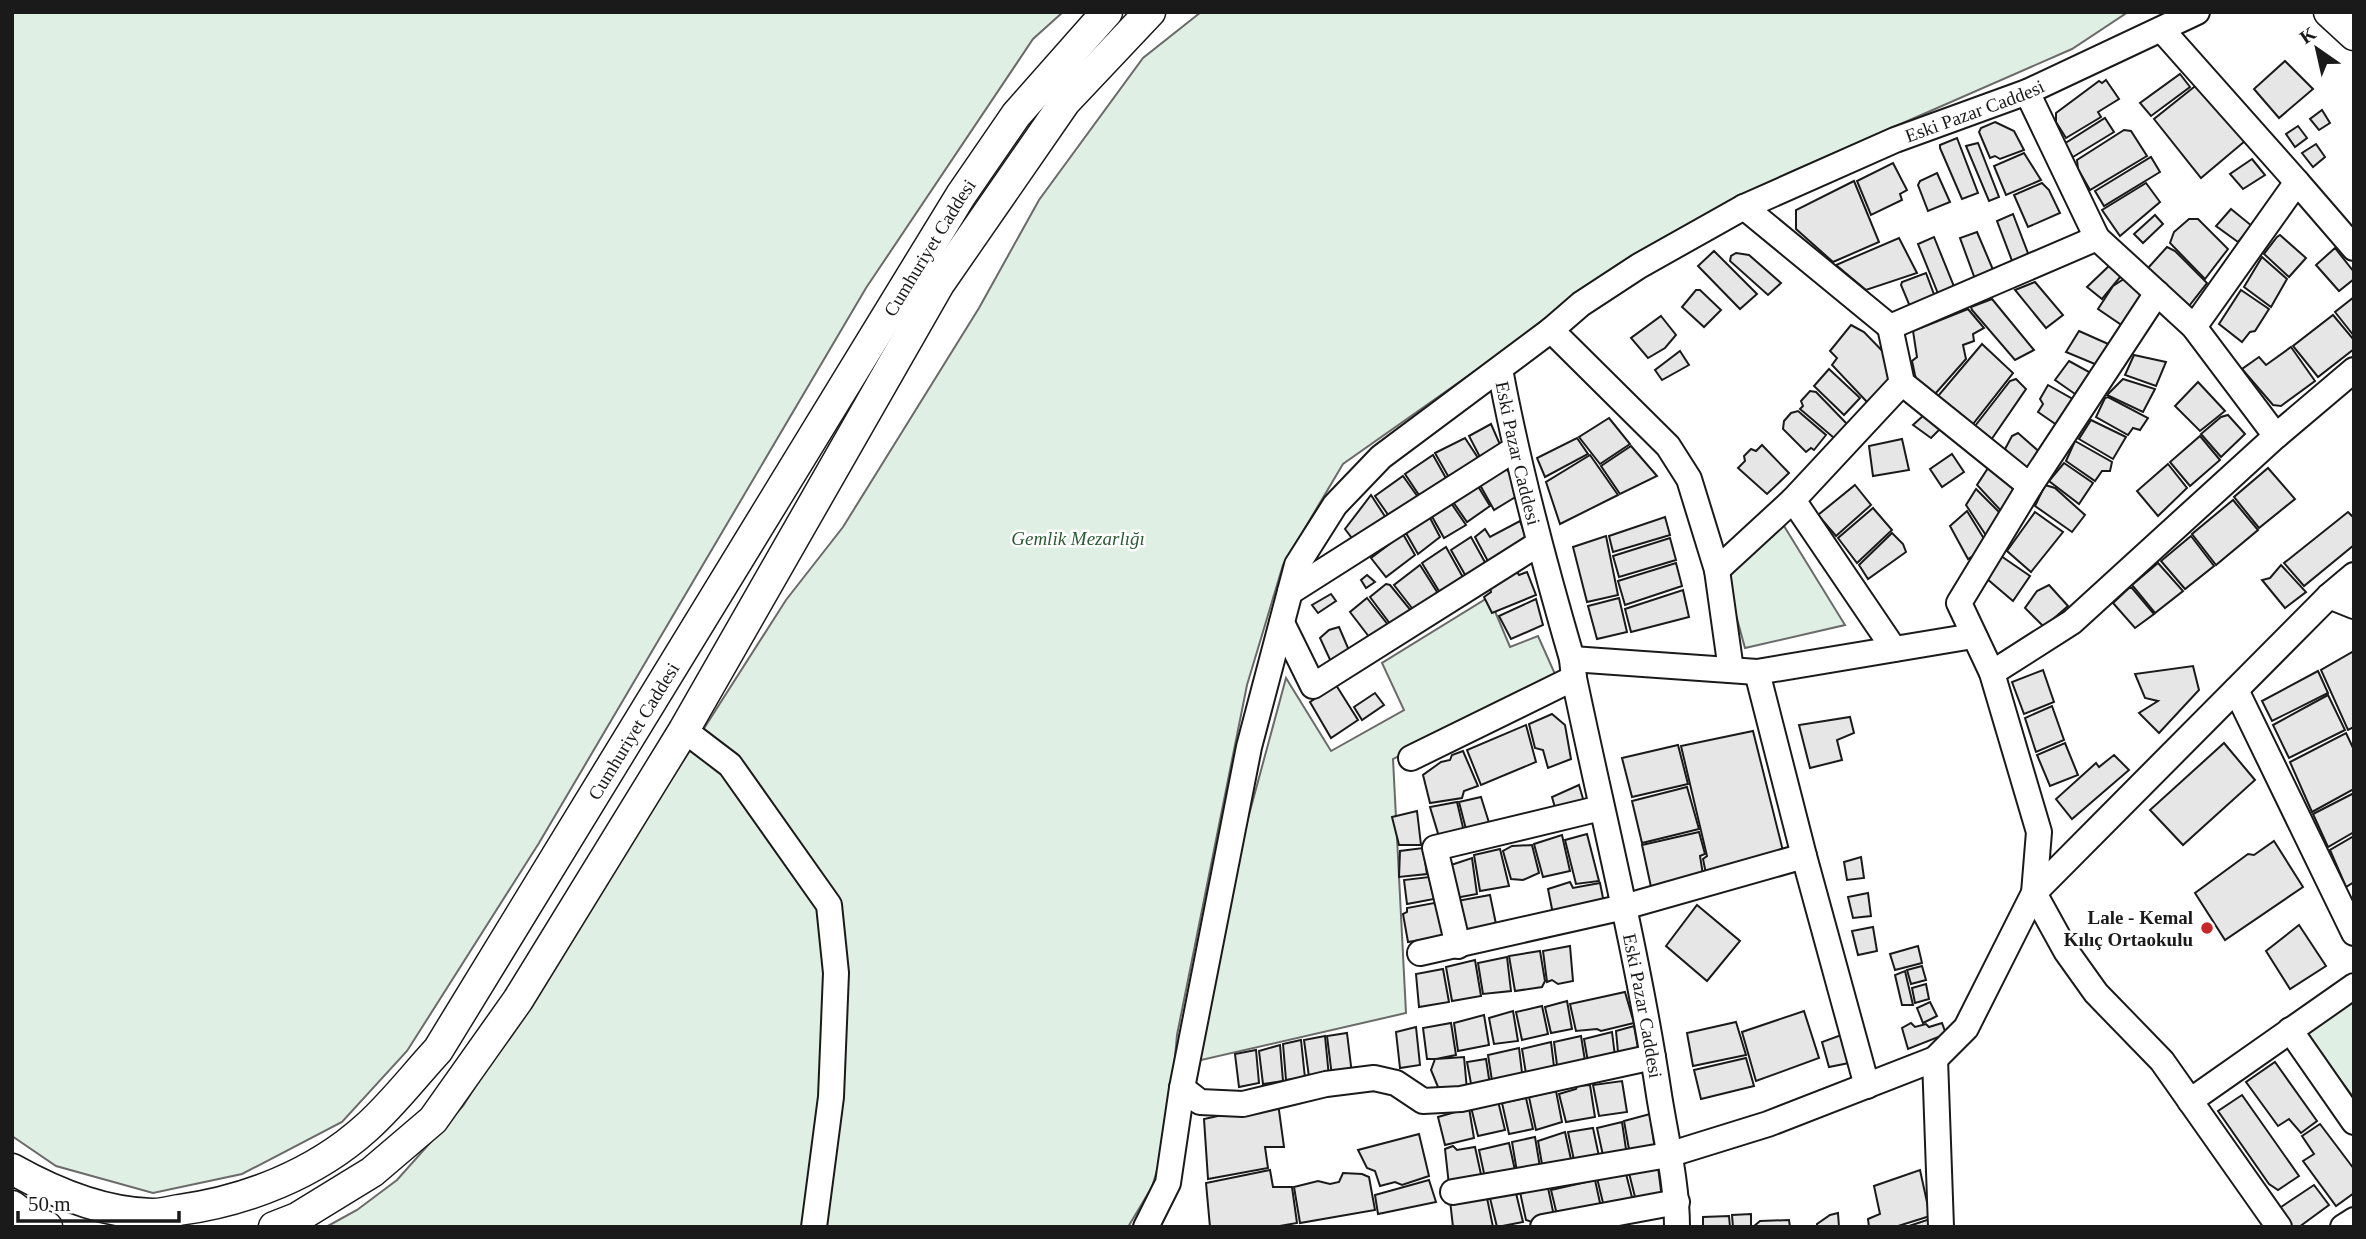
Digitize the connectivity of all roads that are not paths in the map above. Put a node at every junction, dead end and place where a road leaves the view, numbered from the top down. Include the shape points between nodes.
1 (1107, 12) edge
2 (1150, 12) edge
3 (2197, 12) edge
4 (2329, 12) edge
5 (2168, 21) edge
6 (2354, 35) edge
7 (2026, 92) junction
8 (2297, 182) junction
9 (1744, 206) junction
10 (2097, 238) junction
11 (2354, 248) edge
12 (2157, 293) junction
13 (1890, 327) junction
14 (2194, 327) junction
15 (1551, 330) junction
16 (1500, 369) junction
17 (2354, 370) edge
18 (1902, 383) junction
19 (2276, 436) junction
20 (1515, 449) junction
21 (2030, 486) junction
22 (1793, 500) junction
23 (1538, 544) junction
24 (1717, 570) junction
25 (2354, 575) edge
26 (1290, 592) junction
27 (2329, 596) junction
28 (2354, 607) edge
29 (1282, 623) junction
30 (1973, 636) junction
31 (1894, 649) junction
32 (1573, 668) junction
33 (1731, 670) junction
34 (1758, 672) junction
35 (1992, 673) junction
36 (2236, 690) junction
37 (684, 730) junction
38 (1411, 758) dead end
39 (1601, 808) junction
40 (1804, 856) junction
41 (2034, 892) junction
42 (1624, 907) junction
43 (2354, 933) edge
44 (1458, 946) junction
45 (1420, 953) dead end
46 (2354, 986) edge
47 (2290, 1030) junction
48 (1653, 1058) junction
49 (1935, 1059) junction
50 (1867, 1086) junction
51 (1182, 1088) junction
52 (2190, 1101) junction
53 (2354, 1122) edge
54 (1668, 1155) junction
55 (12, 1169) edge
56 (1453, 1192) dead end
57 (1677, 1202) junction
58 (12, 1206) edge
59 (2354, 1220) edge
60 (47, 1227) edge
61 (275, 1227) edge
62 (814, 1227) edge
63 (1146, 1227) edge
64 (1543, 1227) edge
65 (1677, 1227) edge
66 (1941, 1227) edge
67 (2279, 1227) edge
68 (2343, 1227) edge

1 - 55 main road, Cumhuriyet Caddesi via 1016,115 961,195 438,1050 366,1129 281,1183 209,1206 153,1214 100,1206 46,1188
2 - 37 main road, Cumhuriyet Caddesi via 1065,102 939,284
3 - 5 street, Eski Pazar Caddesi
4 - 6 main road
5 - 7 street, Eski Pazar Caddesi
5 - 8 street
7 - 9 street, Eski Pazar Caddesi via 1895,141
7 - 10 street
8 - 11 street
8 - 14 street
9 - 13 street
9 - 15 street, Eski Pazar Caddesi via 1627,273
10 - 12 street
10 - 13 street
12 - 14 street
12 - 21 street
13 - 18 street
14 - 19 street
15 - 16 street, Eski Pazar Caddesi
15 - 24 street via 1678,458
16 - 20 street, Eski Pazar Caddesi
16 - 26 street via 1381,457 1335,505 1297,565
17 - 19 street
18 - 21 street
18 - 22 street
19 - 35 street via 2072,622
20 - 23 street, Eski Pazar Caddesi
20 - 26 street
21 - 30 street via 1959,603
22 - 24 street
22 - 31 street
23 - 29 street via 1313,686
23 - 32 street, Eski Pazar Caddesi
24 - 33 street
25 - 27 street
26 - 29 street
27 - 28 street
27 - 36 street
29 - 51 street via 1248,747
30 - 31 street
30 - 35 street
31 - 34 street
32 - 33 street
32 - 38 street
32 - 39 street, Eski Pazar Caddesi
33 - 34 street
34 - 40 street
35 - 41 street via 2039,832
36 - 41 street
36 - 43 street
37 - 61 main road, Cumhuriyet Caddesi via 518,1000 433,1120 372,1172
37 - 62 street via 730,765 829,905 836,973 831,1097
39 - 42 street, Eski Pazar Caddesi
39 - 44 street via 1435,848
40 - 42 street
40 - 50 street
41 - 49 street via 1966,1028
41 - 52 street via 2066,951 2096,993 2162,1061
42 - 44 street
42 - 48 street, Eski Pazar Caddesi
44 - 45 street
46 - 47 street
47 - 52 street
47 - 53 street
48 - 51 street via 1461,1099 1423,1101 1396,1083 1374,1078 1243,1104 1200,1102
48 - 54 street, Eski Pazar Caddesi
49 - 50 street
49 - 66 street
50 - 54 street
51 - 63 street via 1168,1183
52 - 67 street
54 - 56 street
54 - 57 street, Eski Pazar Caddesi
57 - 64 street
57 - 65 street, Eski Pazar Caddesi
58 - 60 main road
59 - 68 street

